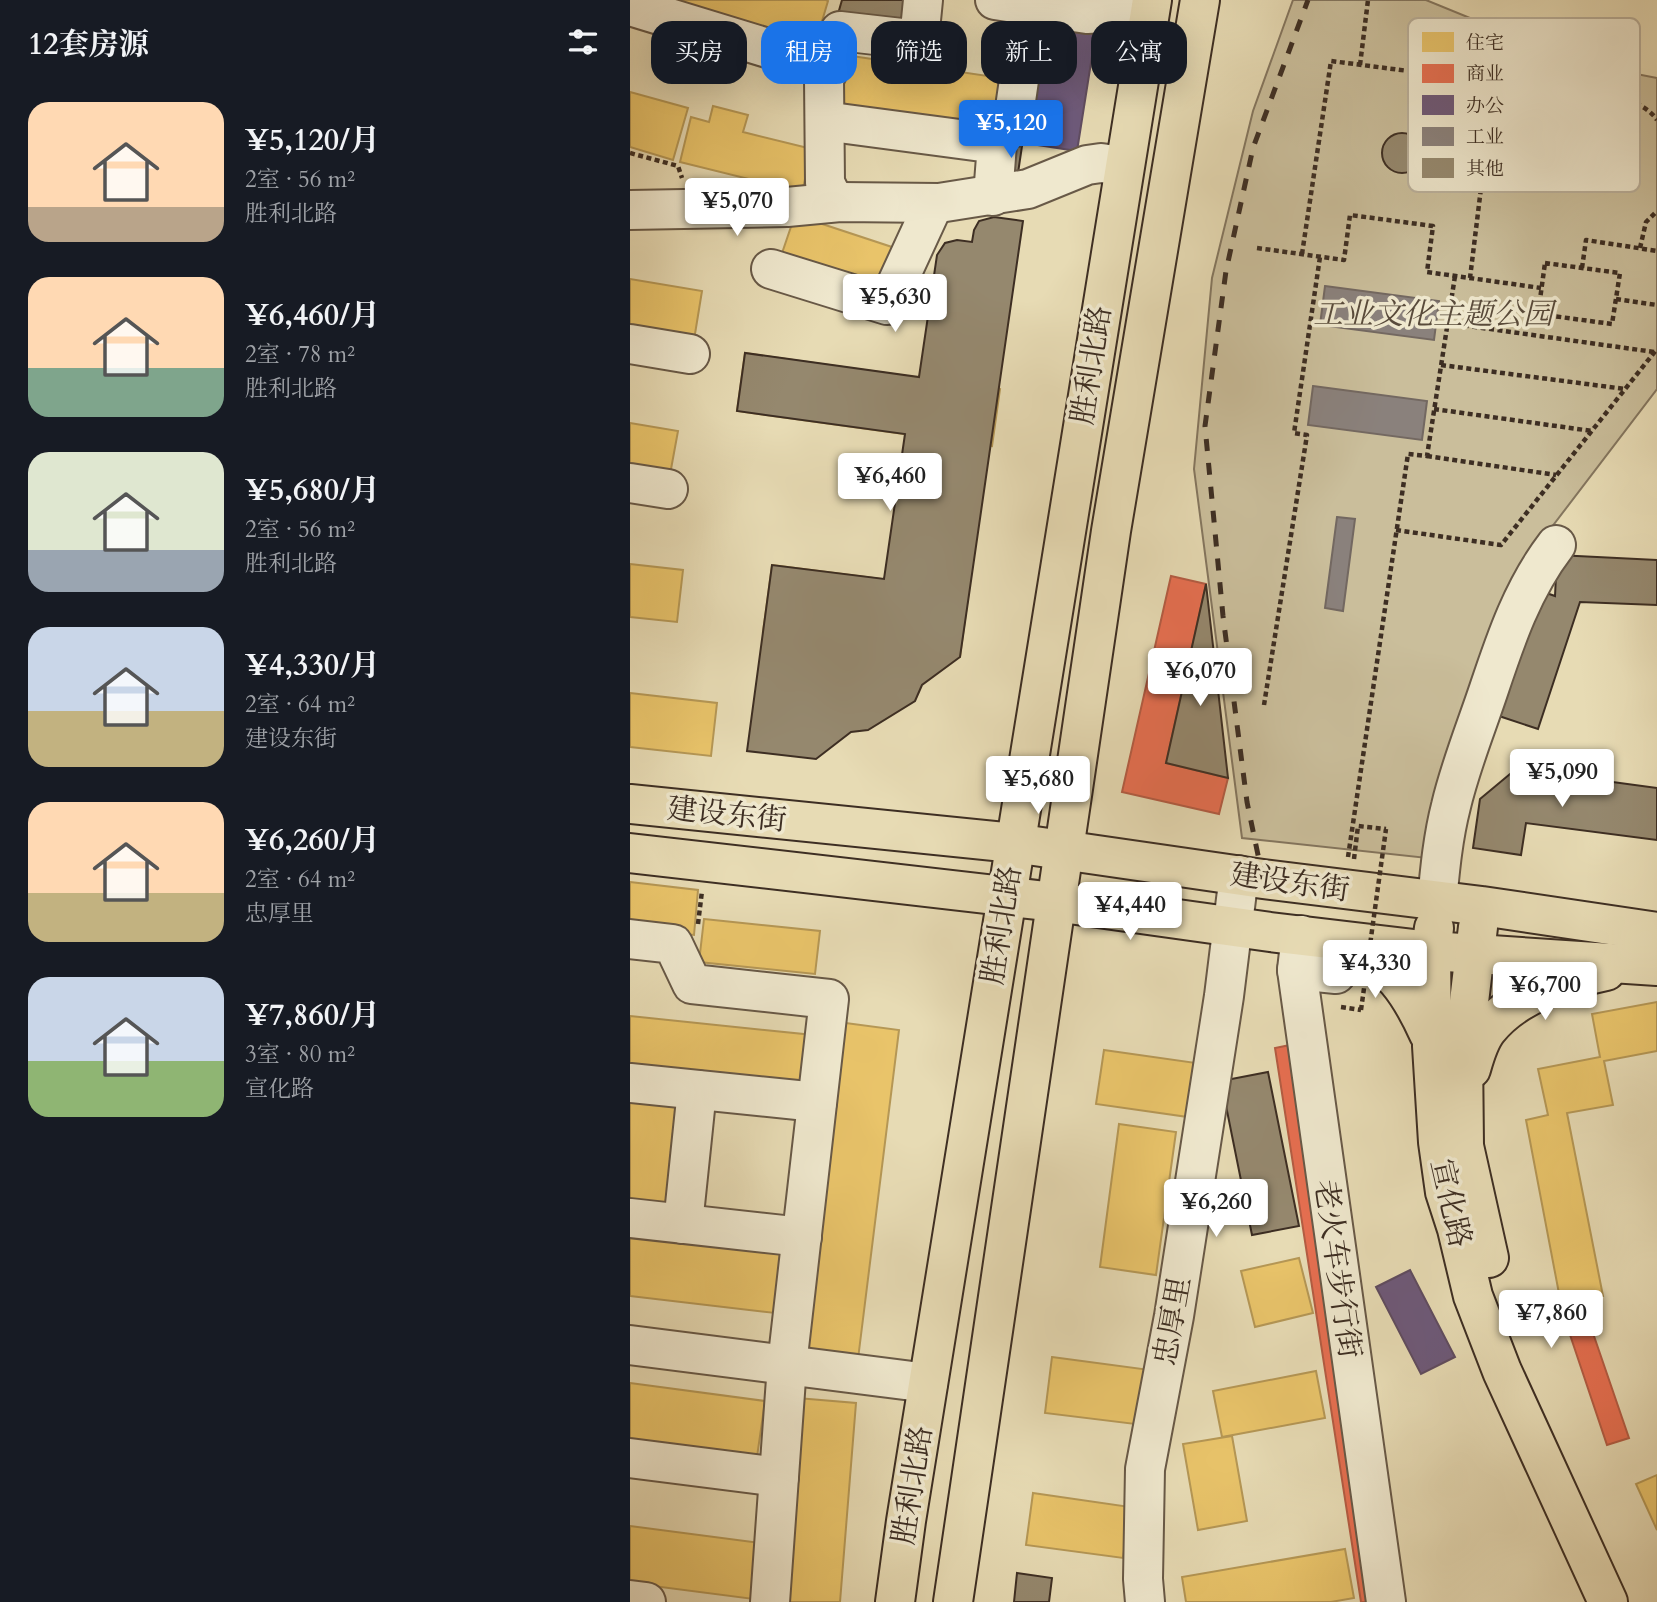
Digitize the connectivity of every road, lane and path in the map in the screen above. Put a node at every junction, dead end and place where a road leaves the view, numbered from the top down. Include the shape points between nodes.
1 (923, 0) edge
2 (1368, 0) edge
3 (1013, 3) edge
4 (1147, 3) edge
5 (630, 6) edge
6 (1198, 8) edge
7 (857, 33) edge
8 (761, 46) edge
9 (1360, 65) junction
10 (1408, 71) edge
11 (824, 84) edge
12 (1640, 105) edge
13 (1657, 120) edge
14 (839, 123) dead end
15 (1012, 128) dead end
16 (630, 153) edge
17 (1123, 166) junction
18 (1481, 192) edge
19 (993, 196) junction
20 (840, 202) junction
21 (934, 203) junction
22 (691, 209) junction
23 (630, 210) edge
24 (1657, 211) edge
25 (1257, 248) dead end
26 (1640, 248) junction
27 (1657, 251) edge
28 (1302, 254) junction
29 (1320, 257) junction
30 (1582, 268) junction
31 (771, 269) dead end
32 (1455, 276) junction
33 (1470, 278) junction
34 (1541, 288) junction
35 (1616, 299) junction
36 (1657, 305) edge
37 (1447, 323) junction
38 (630, 344) edge
39 (1656, 351) edge
40 (690, 354) dead end
41 (1441, 365) junction
42 (1625, 390) junction
43 (1434, 408) junction
44 (1592, 430) junction
45 (1427, 456) junction
46 (1556, 475) junction
47 (630, 482) edge
48 (668, 489) dead end
49 (1396, 530) junction
50 (1556, 545) dead end
51 (1264, 705) dead end
52 (630, 804) edge
53 (1014, 844) junction
54 (1350, 848) junction
55 (1064, 850) junction
56 (630, 853) edge
57 (1239, 875) junction
58 (1344, 889) junction
59 (1005, 896) junction
60 (1437, 901) junction
61 (1055, 902) junction
62 (1482, 906) junction
63 (1232, 926) junction
64 (1657, 932) edge
65 (630, 939) edge
66 (1431, 951) junction
67 (1475, 952) junction
68 (1317, 955) junction
69 (1646, 965) edge
70 (1361, 1010) dead end
71 (1432, 1041) junction
72 (630, 1083) edge
73 (697, 1090) junction
74 (1464, 1095) junction
75 (817, 1102) junction
76 (630, 1218) edge
77 (682, 1224) junction
78 (802, 1237) junction
79 (630, 1345) edge
80 (787, 1364) junction
81 (928, 1383) junction
82 (630, 1458) edge
83 (779, 1477) junction
84 (630, 1600) edge
85 (646, 1602) edge
86 (769, 1602) edge
87 (895, 1602) edge
88 (953, 1602) edge
89 (1145, 1602) edge
90 (1386, 1602) edge
91 (1608, 1602) edge
92 (1632, 1602) edge

1 - 7 street via 919,40
2 - 9 path
3 - 4 street via 1087,14
3 - 15 street
4 - 6 street
4 - 17 main road, 胜利北路
5 - 8 street
6 - 55 main road, 胜利北路 via 1111,531
9 - 10 path
9 - 28 path via 1331,61
11 - 20 street via 825,183
12 - 13 path
14 - 19 street via 998,144
16 - 22 path via 678,166
17 - 19 street via 1087,165 1028,189
17 - 53 main road, 胜利北路
18 - 33 path
19 - 21 street
20 - 21 street
20 - 22 street
21 - 31 street via 887,305
22 - 23 street
24 - 26 path via 1646,222
25 - 28 path
26 - 27 path
26 - 30 path via 1586,240
28 - 29 path
29 - 32 path via 1344,260 1350,215 1433,226 1427,272
29 - 51 path via 1294,432 1307,435
30 - 34 path via 1545,263
30 - 35 path via 1620,273
32 - 33 path
32 - 37 path
33 - 34 path
34 - 35 path via 1538,314 1612,324
35 - 36 path
37 - 39 path
37 - 41 path
38 - 40 street
39 - 42 path
41 - 42 path
41 - 43 path
42 - 44 path
43 - 44 path
43 - 45 path
44 - 46 path
45 - 46 path
45 - 49 path via 1408,454
46 - 49 path via 1501,545
47 - 48 street
49 - 54 path
50 - 60 street via 1525,592 1480,715 1451,805
52 - 53 main road, 建设东街
53 - 55 main road, 建设东街
53 - 59 main road, 胜利北路
54 - 58 path
54 - 70 path, bridge via 1355,849 1358,826 1386,829
55 - 57 main road, 建设东街
55 - 61 main road, 胜利北路
56 - 59 main road, 建设东街
57 - 58 main road, 建设东街
57 - 63 street, 忠厚里
58 - 60 main road, 建设东街
59 - 61 main road, 建设东街
59 - 81 main road, 胜利北路
60 - 62 main road, 建设东街
60 - 66 main road, 宣化路
61 - 63 main road, 建设东街
61 - 88 main road, 胜利北路
62 - 64 main road, 建设东街
62 - 67 main road, 宣化路
63 - 68 main road, 建设东街
63 - 89 street, 忠厚里 via 1174,1316 1145,1469
65 - 75 street via 673,944 692,984 829,999
66 - 67 main road, 建设东街
66 - 68 main road, 建设东街
66 - 71 main road, 宣化路
67 - 69 main road, 建设东街
67 - 74 main road, 宣化路 via 1463,1052
68 - 71 main road via 1358,949 1383,964 1417,1007
68 - 90 street, 老火车步行街
69 - 74 main road via 1582,976 1530,996 1503,1014 1475,1052
71 - 91 main road, 宣化路 via 1445,1192 1473,1296 1502,1371
72 - 73 street
73 - 75 street
73 - 77 street
74 - 92 main road, 宣化路 via 1464,1146 1496,1289
75 - 78 street
76 - 77 street
77 - 78 street
78 - 80 street
79 - 80 street
80 - 81 street
80 - 83 street
81 - 87 main road, 胜利北路
82 - 83 street
83 - 86 street
84 - 85 street

